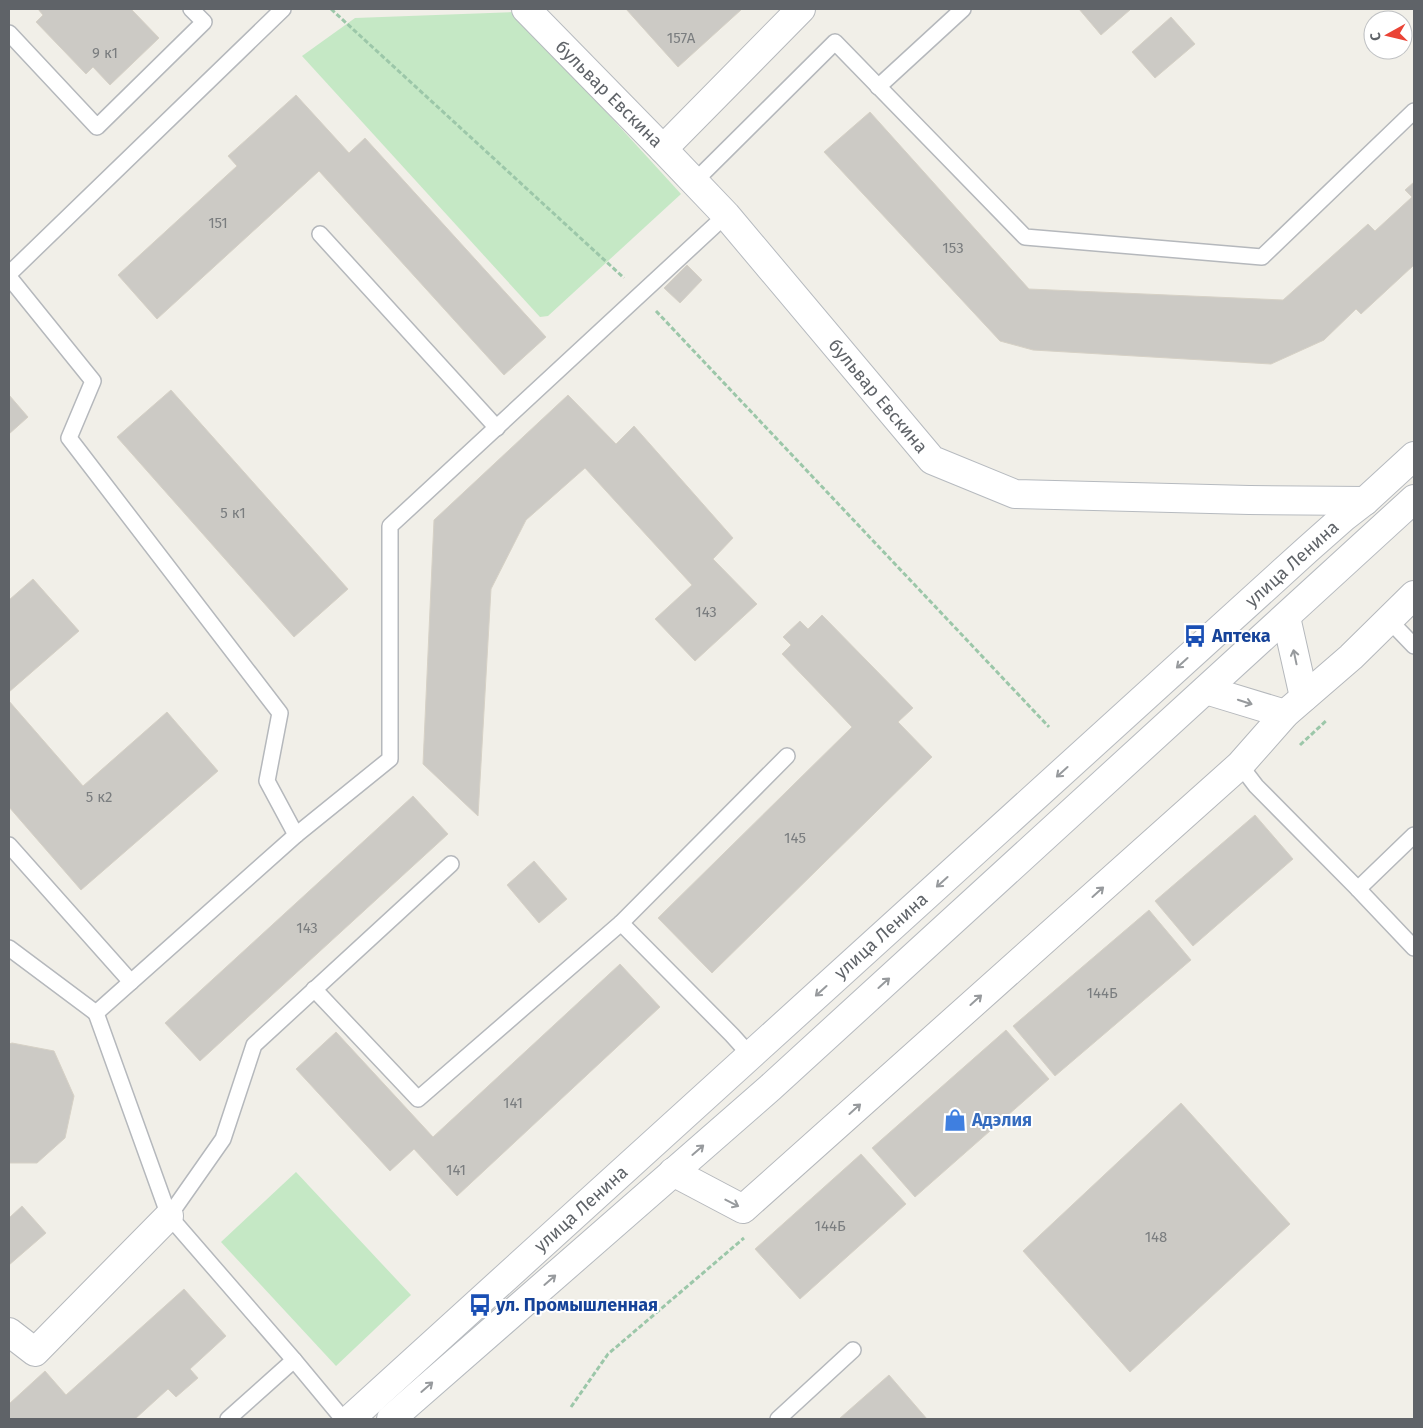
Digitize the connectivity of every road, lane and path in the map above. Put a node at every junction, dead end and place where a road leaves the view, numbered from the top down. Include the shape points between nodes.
1 (191, 9) edge
2 (283, 9) edge
3 (331, 9) edge
4 (526, 9) edge
5 (802, 9) edge
6 (963, 9) edge
7 (9, 33) edge
8 (878, 87) junction
9 (1414, 111) edge
10 (664, 149) junction
11 (694, 182) junction
12 (726, 216) junction
13 (320, 234) dead end
14 (9, 276) edge
15 (641, 294) junction
16 (497, 428) junction
17 (1414, 456) edge
18 (1414, 499) edge
19 (1365, 501) junction
20 (1414, 595) edge
21 (1286, 617) junction
22 (1388, 619) junction
23 (1414, 646) edge
24 (1206, 690) junction
25 (1294, 706) junction
26 (1049, 727) dead end
27 (788, 756) dead end
28 (1240, 765) junction
29 (296, 835) junction
30 (1414, 835) edge
31 (9, 845) edge
32 (451, 864) dead end
33 (1358, 889) junction
34 (621, 923) junction
35 (9, 948) edge
36 (1414, 948) edge
37 (131, 982) junction
38 (314, 989) junction
39 (96, 1013) junction
40 (750, 1055) junction
41 (674, 1172) junction
42 (169, 1216) junction
43 (9, 1332) edge
44 (853, 1350) dead end
45 (294, 1360) junction
46 (228, 1419) edge
47 (343, 1419) edge
48 (350, 1419) edge
49 (390, 1419) edge
50 (778, 1419) edge

1 - 7 lane via 204,22 97,127
2 - 14 lane
3 - 15 path
4 - 10 street, бульвар Евскина
5 - 10 street
6 - 8 lane
8 - 9 lane via 1025,237 1262,257
8 - 11 lane via 835,42
10 - 11 street, бульвар Евскина
11 - 12 street, бульвар Евскина
12 - 15 lane
12 - 19 street, бульвар Евскина via 932,460 1015,494
13 - 16 lane
14 - 29 lane via 93,381 69,438 280,714 267,781
15 - 16 lane
15 - 26 path
16 - 29 lane via 390,526 390,758
17 - 19 street, улица Ленина
18 - 21 street, улица Ленина
19 -> 40 street, улица Ленина
20 - 22 street
21 - 24 street, улица Ленина
25 -> 21 street
22 - 23 lane
22 - 25 street via 1351,657
24 -> 25 street
41 -> 24 street, улица Ленина
25 - 28 street
27 - 34 lane
28 - 33 lane via 1256,786
41 -> 28 street via 743,1208
29 - 37 lane
30 - 33 lane
31 - 37 lane
32 - 38 lane
33 - 36 lane
34 - 38 lane via 418,1098
34 - 40 lane
35 - 39 lane
37 - 39 lane
38 - 42 lane via 254,1045 223,1139
39 - 42 lane
40 - 48 street, улица Ленина
49 -> 41 street, улица Ленина
42 - 43 street via 35,1352
42 - 45 lane
44 - 50 lane
45 - 46 lane
45 - 47 lane

